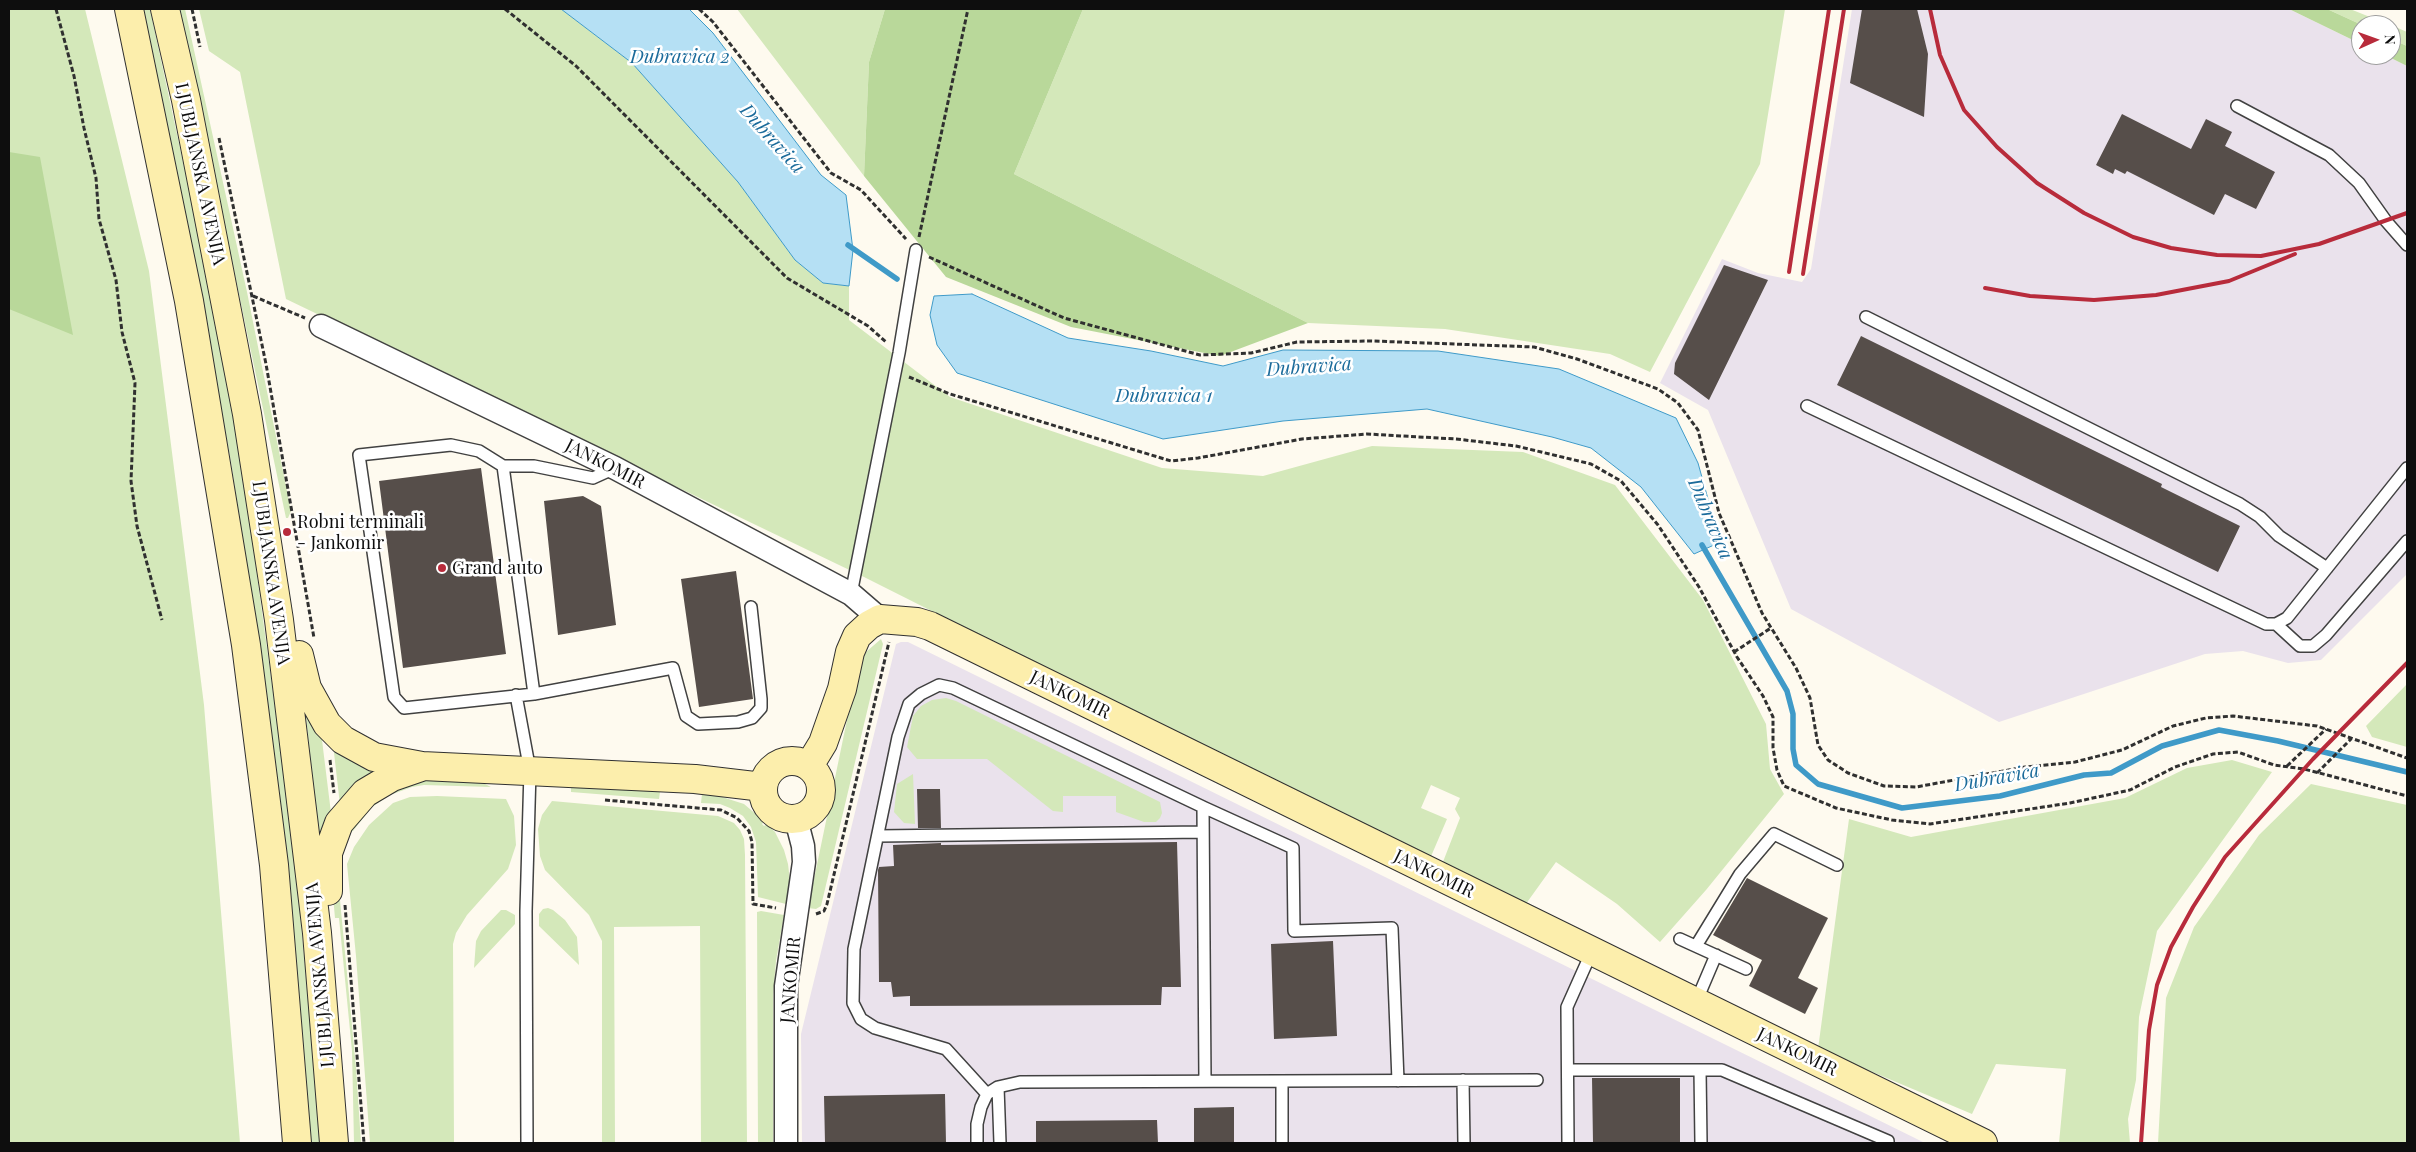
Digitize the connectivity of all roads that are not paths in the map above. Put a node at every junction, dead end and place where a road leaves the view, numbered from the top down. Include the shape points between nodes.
1 (129, 9) edge
2 (165, 9) edge
3 (2237, 106) dead end
4 (2407, 245) edge
5 (916, 250) road end
6 (1866, 317) dead end
7 (321, 326) road end
8 (1807, 406) dead end
9 (503, 466) junction
10 (615, 468) junction
11 (2407, 468) edge
12 (2407, 541) edge
13 (268, 546) junction
14 (2327, 568) junction
15 (851, 594) junction
16 (751, 607) dead end
17 (2276, 624) junction
18 (887, 629) junction
19 (534, 694) junction
20 (516, 695) junction
21 (422, 766) junction
22 (809, 766) junction
23 (530, 771) junction
24 (763, 787) junction
25 (1203, 807) junction
26 (796, 819) junction
27 (1203, 832) junction
28 (878, 836) junction
29 (1837, 865) dead end
30 (1680, 939) dead end
31 (1696, 946) junction
32 (1592, 951) junction
33 (1716, 955) junction
34 (1746, 969) dead end
35 (1696, 1002) junction
36 (325, 1024) junction
37 (1568, 1070) junction
38 (1700, 1070) junction
39 (1463, 1080) junction
40 (1537, 1080) dead end
41 (1205, 1081) junction
42 (1398, 1081) junction
43 (1282, 1082) junction
44 (998, 1087) junction
45 (987, 1094) junction
46 (297, 1143) edge
47 (334, 1143) edge
48 (527, 1143) edge
49 (786, 1143) edge
50 (977, 1143) edge
51 (1000, 1143) edge
52 (1282, 1143) edge
53 (1464, 1143) edge
54 (1568, 1143) edge
55 (1701, 1143) edge
56 (1888, 1143) edge
57 (1983, 1143) edge

1 - 46 main road, LJUBLJANSKA AVENIJA via 189,301 246,644 274,865
2 - 13 main road, LJUBLJANSKA AVENIJA via 224,288
3 - 4 lane via 2329,155 2359,183
5 - 15 lane
6 - 14 lane via 2240,504 2260,517 2279,536
7 - 10 street, JANKOMIR
8 - 17 lane via 2253,619
9 - 10 lane via 534,466 593,478
9 - 19 lane
9 - 20 lane via 479,451 451,445 359,456 394,697 404,708
10 - 15 street, JANKOMIR
11 - 14 lane
12 - 17 lane via 2313,646 2300,646
13 - 21 main road via 292,613 306,688 327,724 360,751 391,762
13 - 36 main road, LJUBLJANSKA AVENIJA via 304,810
14 - 17 lane via 2287,618
15 - 18 street, JANKOMIR
16 - 19 lane via 761,699 760,708 752,718 698,724 686,716 673,668
18 - 22 main road via 869,624 854,642 832,719
18 - 32 main road, JANKOMIR via 905,620 930,626
19 - 20 lane
20 - 23 lane
21 - 23 main road
21 - 36 main road via 392,777 365,793 338,823 328,853 326,875 334,968
22 - 24 main road via 785,762 769,772
22 - 26 main road via 818,777 821,796 810,813
23 - 24 main road via 695,779
23 - 48 lane via 526,911
24 - 26 main road via 764,798 774,814
25 - 27 lane
25 - 28 lane via 953,688 939,685 909,704 898,737
25 - 42 lane via 1294,848 1294,931 1392,928
26 - 49 street, JANKOMIR via 804,862 786,986
27 - 28 lane
27 - 41 lane
28 - 45 lane via 854,949 853,1003 861,1019 875,1028 946,1049
29 - 31 lane via 1774,834 1740,874
30 - 31 lane
31 - 33 lane
32 - 35 main road, JANKOMIR
32 - 37 lane via 1567,1006
33 - 34 lane
33 - 35 lane
35 - 57 main road, JANKOMIR
36 - 47 main road, LJUBLJANSKA AVENIJA
37 - 38 lane
37 - 54 lane
38 - 55 lane
38 - 56 lane via 1722,1070 1888,1140
39 - 40 lane
39 - 42 lane
39 - 53 lane
41 - 43 lane
41 - 44 lane via 1020,1082
42 - 43 lane
43 - 52 lane
44 - 45 lane
44 - 51 lane
45 - 50 lane via 977,1124

